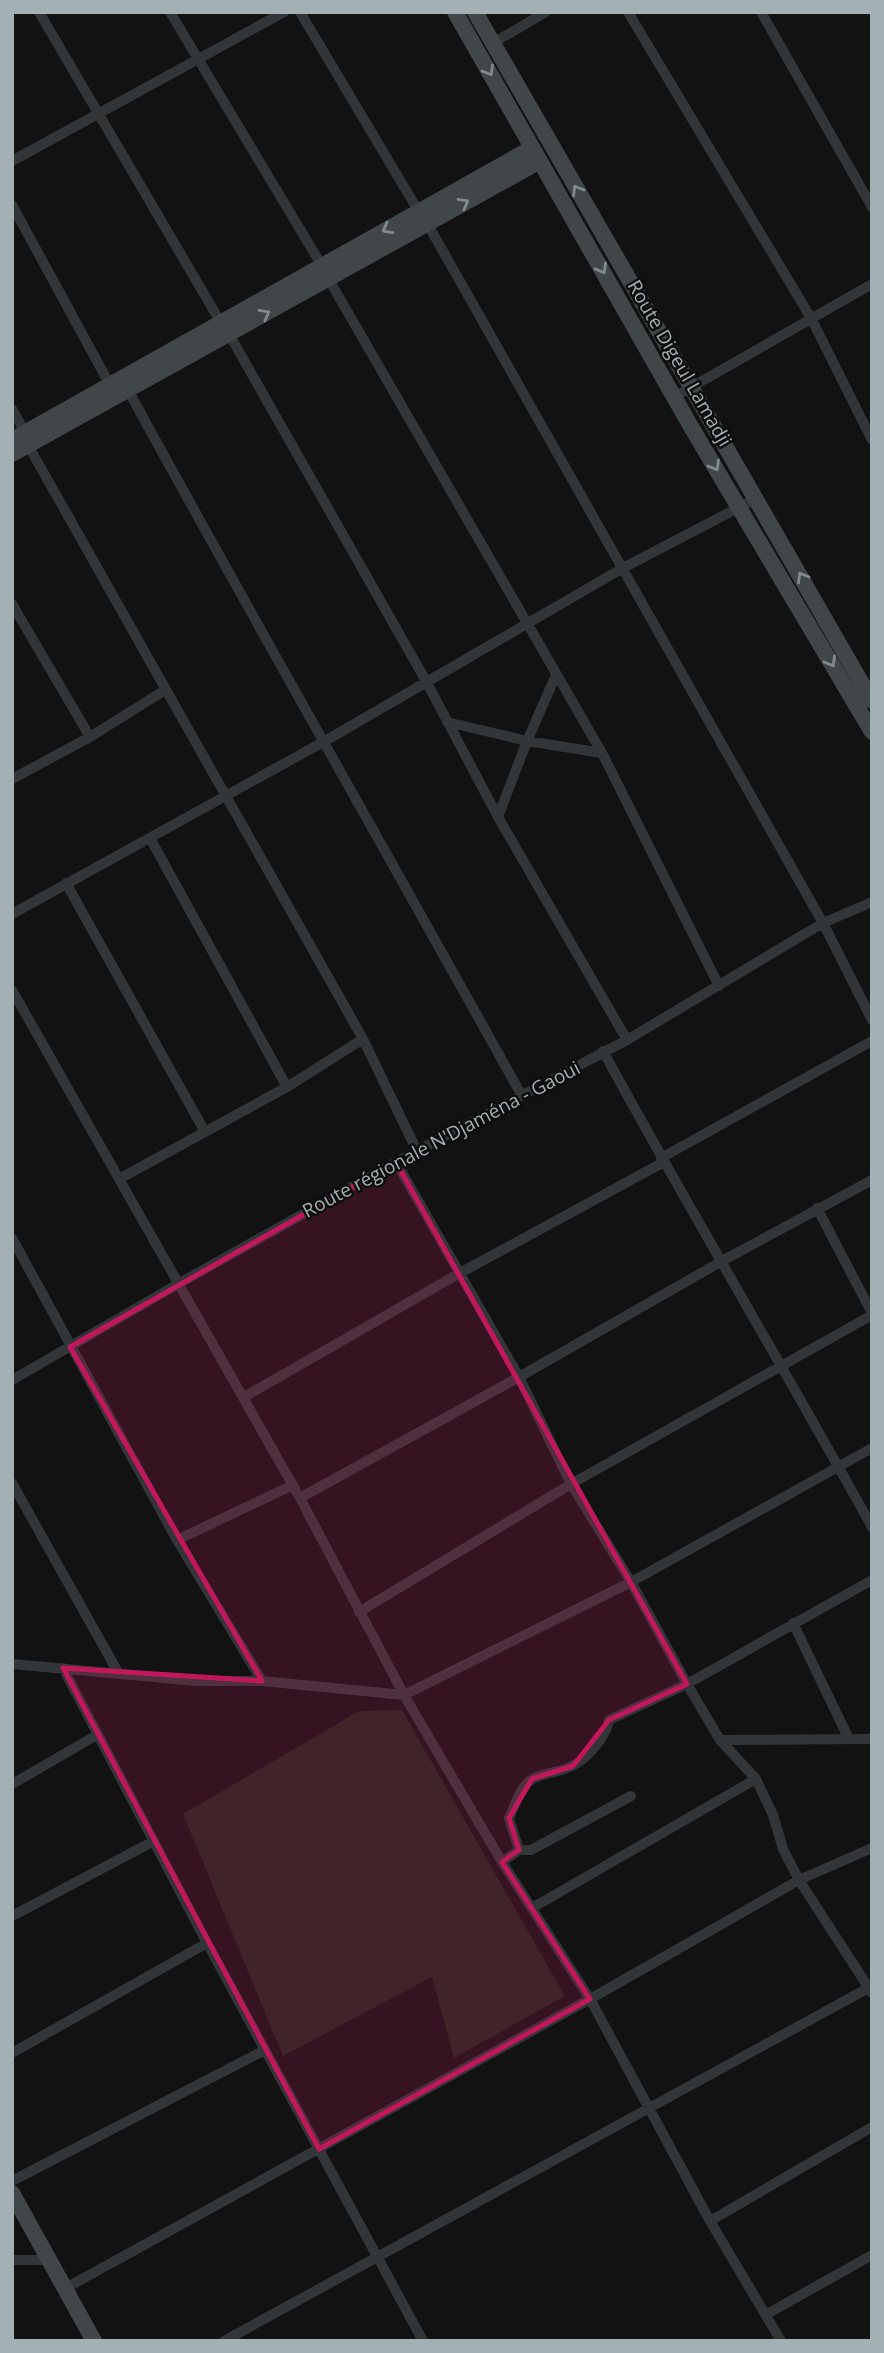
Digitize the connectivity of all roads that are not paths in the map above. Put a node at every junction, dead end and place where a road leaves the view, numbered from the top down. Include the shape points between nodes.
1 (39, 12) edge
2 (170, 12) edge
3 (284, 12) edge
4 (300, 12) edge
5 (455, 12) edge
6 (475, 12) edge
7 (545, 12) edge
8 (628, 12) edge
9 (761, 12) edge
10 (493, 43) junction
11 (197, 60) junction
12 (99, 114) junction
13 (536, 154) junction
14 (12, 161) edge
15 (12, 205) edge
16 (872, 207) edge
17 (423, 218) junction
18 (325, 272) junction
19 (872, 284) edge
20 (811, 318) junction
21 (225, 328) junction
22 (110, 385) junction
23 (690, 387) junction
24 (128, 390) junction
25 (674, 397) junction
26 (12, 409) edge
27 (22, 439) edge
28 (872, 440) edge
29 (12, 454) edge
30 (757, 498) junction
31 (740, 508) junction
32 (623, 568) junction
33 (12, 604) edge
34 (527, 623) junction
35 (556, 676) junction
36 (426, 681) junction
37 (165, 690) junction
38 (872, 701) edge
39 (447, 722) junction
40 (872, 732) edge
41 (90, 737) junction
42 (325, 741) junction
43 (527, 741) junction
44 (602, 753) junction
45 (12, 779) edge
46 (226, 796) junction
47 (498, 817) junction
48 (150, 838) junction
49 (66, 883) junction
50 (872, 902) edge
51 (12, 914) edge
52 (823, 923) junction
53 (719, 986) junction
54 (12, 990) edge
55 (872, 1020) edge
56 (363, 1039) junction
57 (627, 1040) junction
58 (872, 1041) edge
59 (603, 1051) junction
60 (288, 1087) junction
61 (522, 1096) junction
62 (205, 1132) junction
63 (417, 1151) junction
64 (663, 1160) junction
65 (396, 1162) junction
66 (119, 1179) junction
67 (872, 1180) edge
68 (817, 1208) junction
69 (12, 1238) edge
70 (722, 1261) junction
71 (460, 1273) junction
72 (178, 1284) junction
73 (872, 1314) edge
74 (70, 1347) junction
75 (780, 1366) junction
76 (519, 1377) junction
77 (12, 1380) edge
78 (244, 1397) junction
79 (872, 1448) edge
80 (838, 1466) junction
81 (12, 1483) edge
82 (571, 1484) junction
83 (293, 1485) junction
84 (300, 1498) junction
85 (872, 1527) edge
86 (177, 1540) junction
87 (872, 1580) edge
88 (631, 1582) junction
89 (359, 1612) junction
90 (793, 1623) junction
91 (12, 1664) edge
92 (63, 1668) junction
93 (119, 1674) junction
94 (262, 1681) junction
95 (687, 1684) junction
96 (404, 1695) junction
97 (97, 1735) junction
98 (849, 1739) junction
99 (872, 1739) edge
100 (720, 1740) junction
101 (757, 1779) junction
102 (12, 1784) edge
103 (631, 1796) dead end
104 (154, 1841) junction
105 (872, 1848) edge
106 (519, 1850) junction
107 (502, 1862) junction
108 (799, 1880) junction
109 (532, 1908) junction
110 (12, 1916) edge
111 (208, 1942) junction
112 (871, 1989) edge
113 (590, 1999) junction
114 (265, 2050) junction
115 (12, 2053) edge
116 (648, 2108) junction
117 (872, 2127) edge
118 (318, 2149) junction
119 (12, 2181) edge
120 (12, 2193) edge
121 (710, 2221) junction
122 (872, 2255) edge
123 (377, 2257) junction
124 (12, 2260) edge
125 (50, 2260) junction
126 (66, 2288) junction
127 (767, 2314) junction
128 (94, 2341) edge
129 (224, 2341) edge
130 (423, 2341) edge
131 (781, 2341) edge

1 - 12 street
2 - 11 street
3 - 11 street
4 - 17 street
5 -> 13 main road, Route Digeul Lamadji
6 - 10 main road, Route Digeul Lamadji
7 - 10 street
8 - 20 street
9 - 16 street
23 -> 10 main road, Route Digeul Lamadji
11 - 12 street
11 - 18 street
12 - 14 street
12 - 21 street
13 - 17 main road
13 -> 25 main road, Route Digeul Lamadji
15 - 22 street
17 - 18 main road
17 - 32 street
18 - 21 main road
18 - 34 street
19 - 20 street
20 - 23 street
20 - 28 street
21 - 22 main road
21 - 24 main road
21 - 36 street
22 - 27 main road
23 - 25 street
23 - 30 main road, Route Digeul Lamadji
24 - 27 main road
24 - 42 street
25 -> 31 main road, Route Digeul Lamadji
26 - 27 street
27 - 29 main road
27 - 37 street
30 - 31 street
38 -> 30 main road, Route Digeul Lamadji
31 - 32 street
31 -> 40 main road, Route Digeul Lamadji
32 - 34 street
32 - 52 street
33 - 41 street
34 - 35 street
34 - 36 street
35 - 43 street
35 - 44 street
36 - 39 street
36 - 42 street
37 - 41 street
37 - 46 street
39 - 43 street
39 - 47 street
41 - 45 street
42 - 46 street
42 - 61 street
43 - 44 street
43 - 47 street
44 - 53 street
46 - 48 street
46 - 56 street
47 - 57 street
48 - 49 street
48 - 60 street
49 - 51 street
49 - 62 street
50 - 52 street, Route régionale N'Djaména - Gaoui
52 - 53 street, Route régionale N'Djaména - Gaoui
52 - 55 street
53 - 57 street, Route régionale N'Djaména - Gaoui
54 - 66 street
56 - 60 street
56 - 63 street
57 - 59 street, Route régionale N'Djaména - Gaoui
58 - 64 street
59 - 61 street, Route régionale N'Djaména - Gaoui
59 - 64 street
60 - 62 street
61 - 63 street, Route régionale N'Djaména - Gaoui
62 - 66 street
63 - 65 street, Route régionale N'Djaména - Gaoui
64 - 70 street
64 - 71 street
65 - 71 street
65 - 72 street, Route régionale N'Djaména - Gaoui
66 - 72 street
67 - 68 street
68 - 70 street
68 - 73 street
69 - 74 street
70 - 75 street
70 - 76 street
71 - 76 street
71 - 78 street
72 - 74 street, Route régionale N'Djaména - Gaoui
72 - 78 street
73 - 75 street
74 - 77 street, Route régionale N'Djaména - Gaoui
74 - 86 street
75 - 80 street
75 - 82 street
76 - 82 street
76 - 84 street
78 - 83 street
79 - 80 street
80 - 85 street
80 - 88 street
81 - 93 street
82 - 88 street
82 - 89 street
83 - 84 street
83 - 86 street
84 - 89 street
86 - 94 street
87 - 90 street
88 - 95 street
88 - 96 street
89 - 96 street
90 - 95 street
90 - 98 street
91 - 92 street
92 - 93 street
92 - 97 street
93 - 94 street
94 - 96 street
95 - 100 street
95 - 106 street via 609,1720 608,1729 573,1766 532,1779 523,1787 509,1818
96 - 107 street
97 - 102 street
97 - 104 street
98 - 99 street
98 - 100 street
100 - 101 street
101 - 108 street
101 - 109 street
103 - 106 street via 531,1850
104 - 110 street
104 - 111 street
105 - 108 street
106 - 107 street
107 - 109 street
108 - 112 street
108 - 113 street
109 - 113 street
111 - 114 street
111 - 115 street
112 - 116 street
113 - 116 street
113 - 118 street
114 - 118 street
114 - 119 street
116 - 121 street
116 - 123 street
117 - 121 street
118 - 123 street
118 - 126 street
120 - 125 main road
121 - 127 street
122 - 127 street
123 - 129 street
123 - 130 street
124 - 125 street
125 - 126 main road
126 - 128 main road
127 - 131 street

